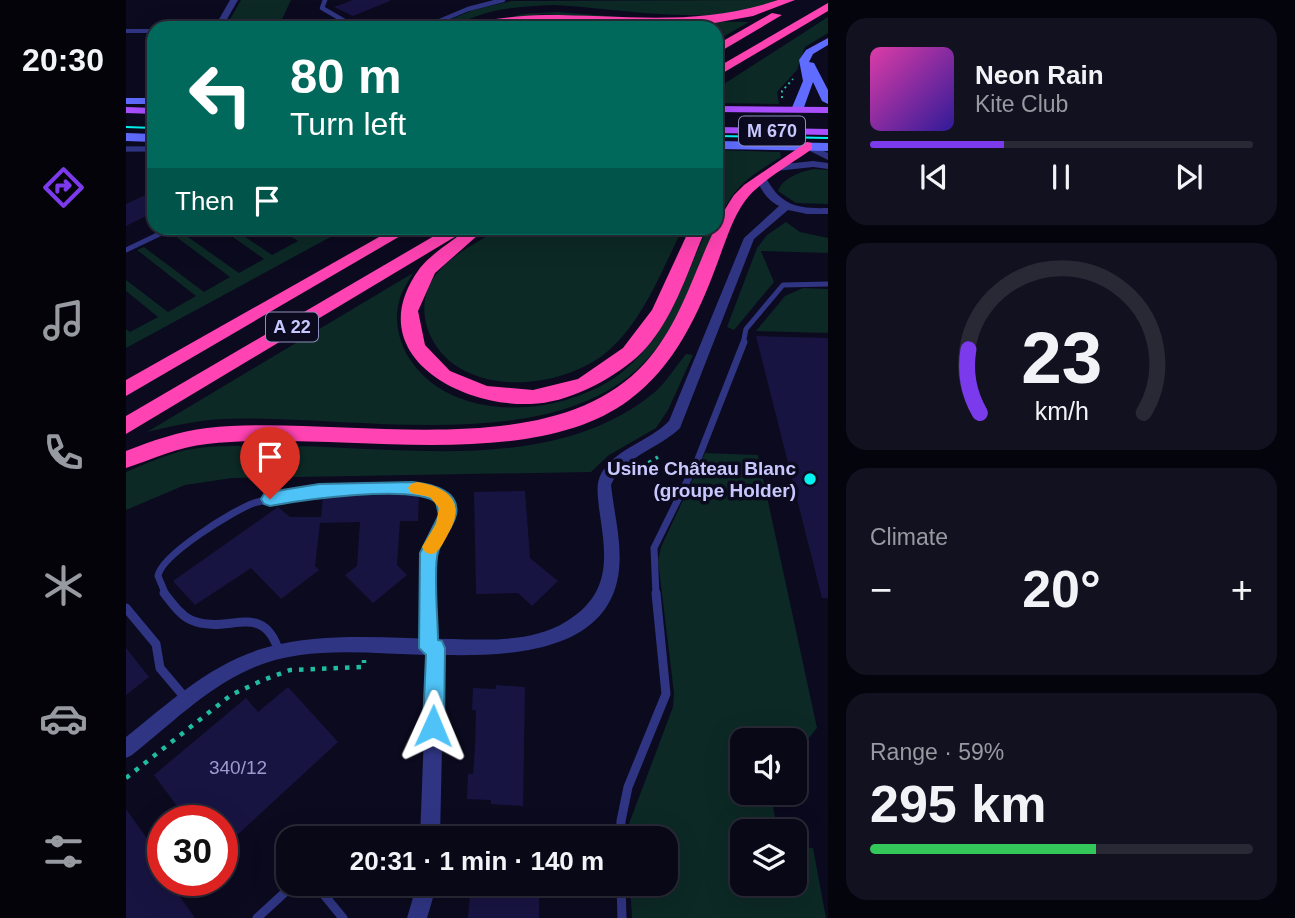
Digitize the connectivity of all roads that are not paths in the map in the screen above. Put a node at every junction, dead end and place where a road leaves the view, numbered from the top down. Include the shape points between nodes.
1 (234, 0) edge
2 (325, 0) edge
3 (503, 0) edge
4 (789, 0) edge
5 (802, 0) edge
6 (828, 6) edge
7 (222, 21) edge
8 (344, 21) edge
9 (440, 21) edge
10 (482, 21) edge
11 (509, 21) edge
12 (589, 21) edge
13 (126, 31) edge
14 (147, 31) edge
15 (823, 43) edge
16 (723, 46) edge
17 (723, 70) edge
18 (126, 100) edge
19 (147, 101) edge
20 (828, 101) edge
21 (723, 109) edge
22 (126, 110) edge
23 (797, 110) junction
24 (828, 110) edge
25 (147, 111) edge
26 (126, 118) edge
27 (147, 118) edge
28 (723, 122) edge
29 (827, 129) edge
30 (723, 130) edge
31 (126, 137) edge
32 (147, 138) edge
33 (723, 145) edge
34 (807, 146) junction
35 (828, 147) edge
36 (126, 149) edge
37 (147, 149) edge
38 (828, 157) edge
39 (828, 166) edge
40 (768, 173) junction
41 (786, 206) junction
42 (828, 211) edge
43 (723, 231) edge
44 (157, 235) edge
45 (394, 235) edge
46 (447, 235) edge
47 (468, 235) edge
48 (695, 235) edge
49 (721, 235) edge
50 (126, 250) edge
51 (828, 284) edge
52 (126, 389) edge
53 (126, 426) edge
54 (126, 460) edge
55 (126, 608) edge
56 (432, 648) junction
57 (279, 652) junction
58 (187, 701) junction
59 (126, 749) edge
60 (430, 826) edge
61 (619, 826) edge
62 (282, 896) edge
63 (325, 896) edge
64 (423, 896) edge
65 (621, 896) edge
66 (257, 918) edge
67 (343, 918) edge
68 (417, 918) edge
69 (622, 918) edge

1 - 7 street
2 - 8 lane via 322,8
3 - 9 lane
4 - 10 highway via 760,12 723,19 546,9
5 - 16 highway
6 - 17 highway
11 - 12 highway via 544,16
13 - 14 street
15 - 20 street via 810,66
15 - 23 street via 804,57 808,81
18 - 19 street
21 - 23 main road
22 - 25 main road
23 - 24 main road
26 - 27 main road
28 - 29 main road, M 670
29 - 30 main road, M 670
29 - 34 main road
31 - 32 street
33 - 34 street
34 - 35 street
34 - 38 street
34 - 40 highway
36 - 37 lane
39 - 40 street via 813,164
40 - 41 street via 766,192
40 - 43 highway via 743,193
41 - 42 street
41 - 56 street via 749,238 675,424 606,476 612,567 597,606 562,633 535,643
44 - 50 lane
45 - 52 highway, A 22
46 - 53 highway, A 22
47 - 48 highway via 444,251 418,281 409,306 412,335 425,360 452,382 488,396 518,398 573,389 623,359 657,316
49 - 54 highway via 674,339 637,383 605,406 556,424 513,432 208,436
51 - 61 lane via 783,285 746,329 742,352 698,459 654,548 666,694 625,799
55 - 58 lane via 156,644 160,668
56 - 57 street
56 - 57 lane via 428,553 448,515 442,497 413,488 329,489 251,504 175,555 158,572 162,590 191,620 259,622 270,629
56 - 60 street
57 - 58 street via 242,664
58 - 59 street
62 - 66 lane
63 - 67 lane
64 - 68 street
65 - 69 lane

